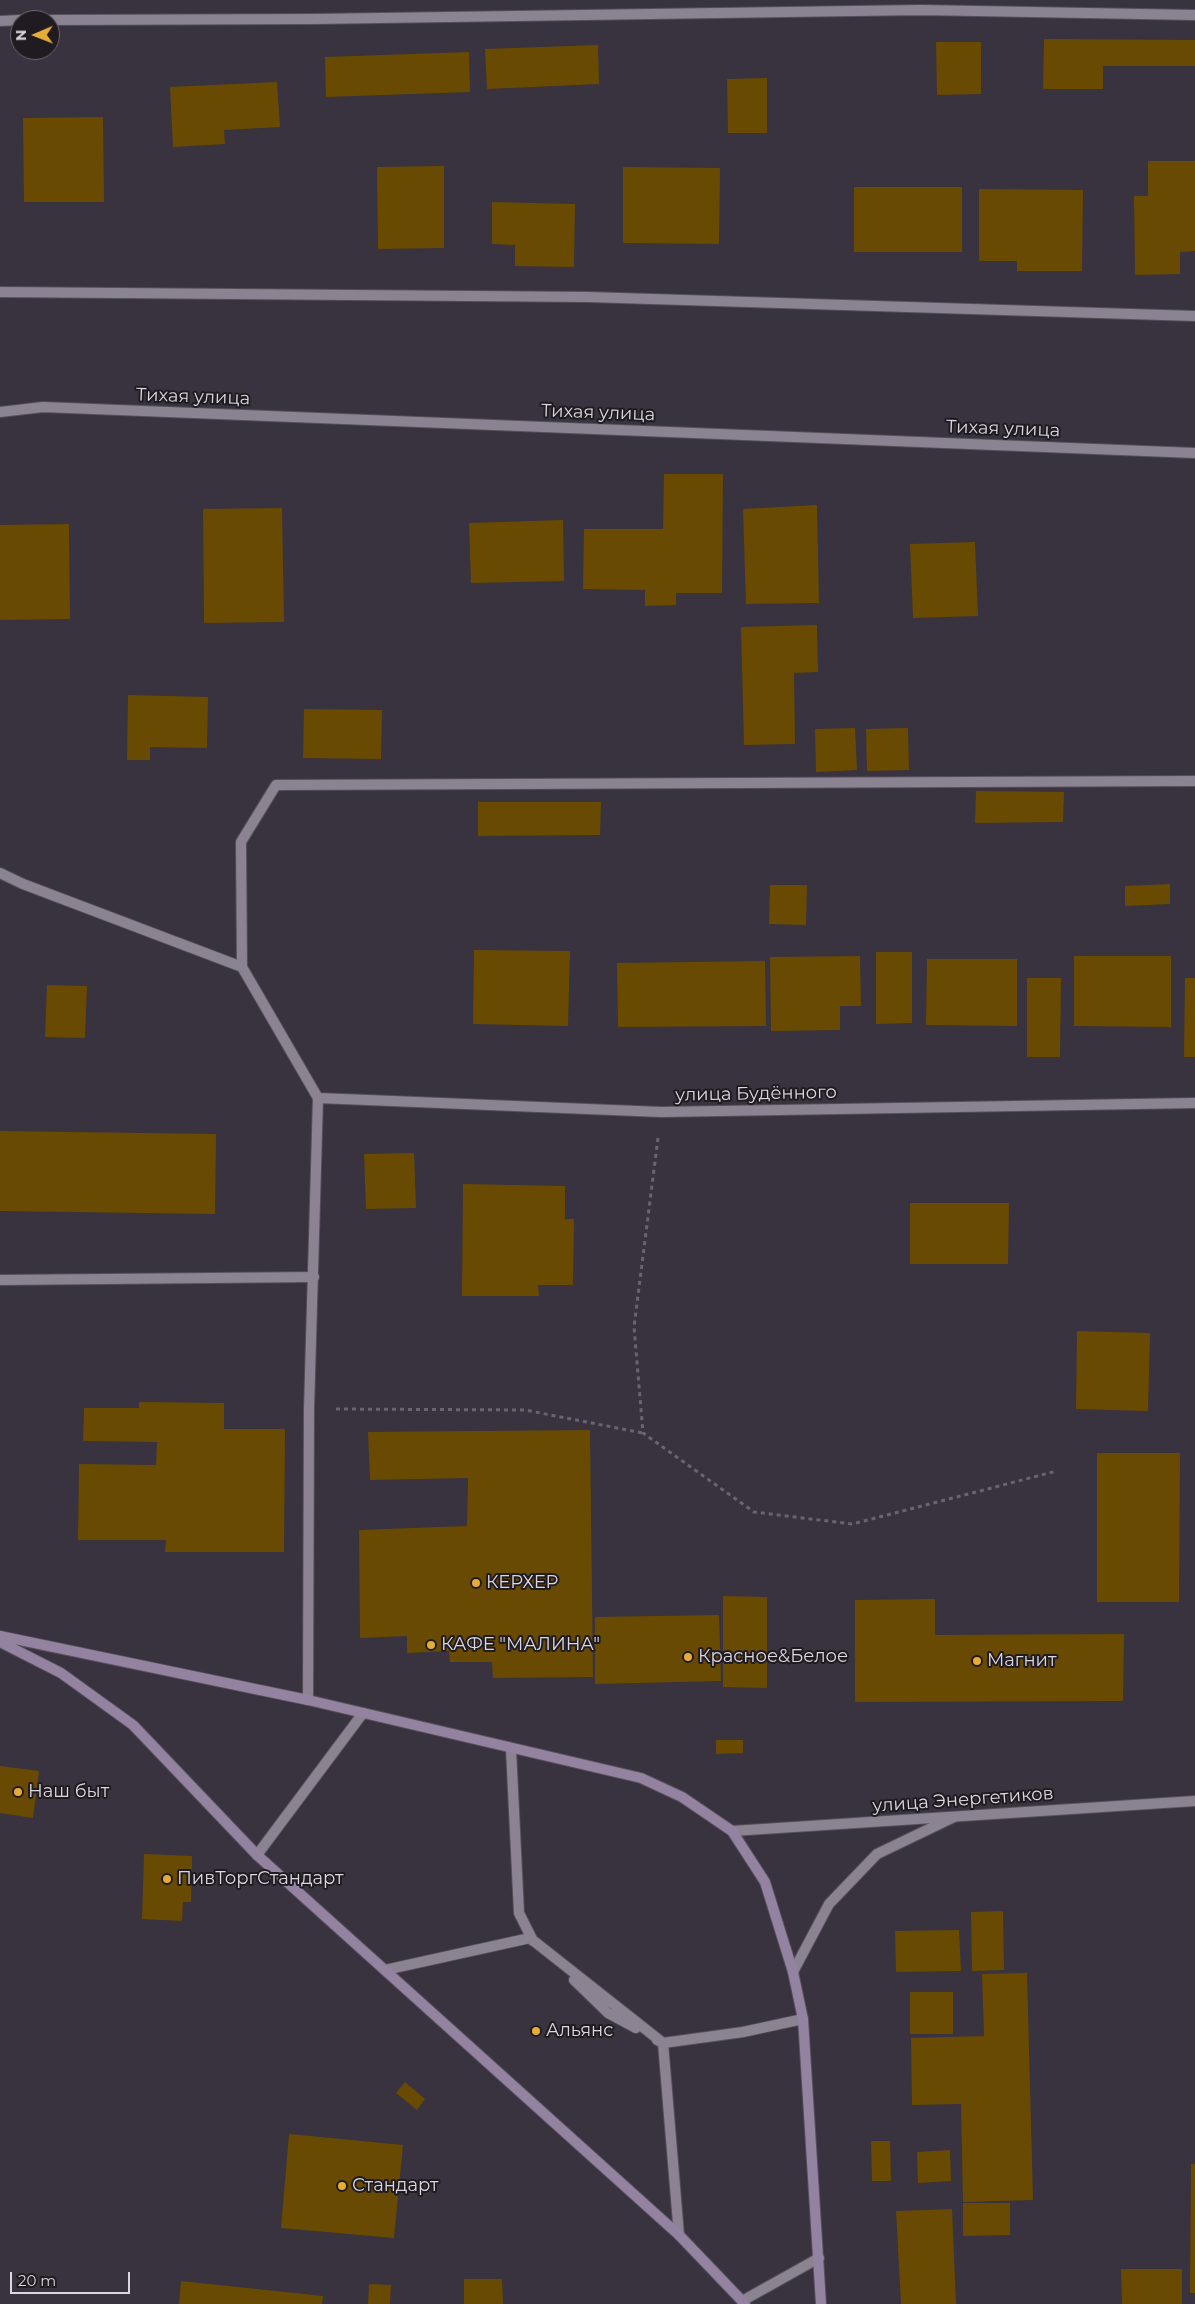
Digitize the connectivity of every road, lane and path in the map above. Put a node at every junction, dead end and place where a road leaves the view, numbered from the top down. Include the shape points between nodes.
1 (1195, 15) edge
2 (60, 20) edge
3 (0, 292) edge
4 (1195, 316) edge
5 (0, 412) edge
6 (1195, 453) edge
7 (1195, 781) edge
8 (0, 873) edge
9 (242, 967) junction
10 (318, 1098) junction
11 (1195, 1103) edge
12 (661, 1112) junction
13 (314, 1277) junction
14 (0, 1280) edge
15 (309, 1409) junction
16 (643, 1433) junction
17 (1057, 1471) dead end
18 (0, 1636) edge
19 (0, 1642) edge
20 (308, 1700) junction
21 (362, 1713) junction
22 (511, 1749) junction
23 (1195, 1801) edge
24 (954, 1817) junction
25 (732, 1831) junction
26 (257, 1855) junction
27 (530, 1938) junction
28 (385, 1970) junction
29 (793, 1972) junction
30 (803, 2019) junction
31 (663, 2043) junction
32 (679, 2235) junction
33 (819, 2258) junction
34 (743, 2303) edge
35 (821, 2304) edge

1 - 2 street via 921,10
3 - 4 street via 588,297
5 - 6 street, Тихая улица via 42,408
7 - 9 street via 276,785 241,842
8 - 9 street
9 - 10 street
10 - 12 street, улица Будённого
10 - 13 street
11 - 12 street, улица Будённого
12 - 16 path via 634,1326
13 - 14 street
13 - 15 street
15 - 16 path via 524,1410
15 - 20 street
16 - 17 path via 754,1512 852,1524
18 - 20 main road
19 - 26 main road via 61,1673 134,1725
20 - 21 main road
21 - 22 main road
21 - 26 street
22 - 25 main road via 641,1778 682,1797
22 - 27 street via 519,1912
23 - 24 street, улица Энергетиков
24 - 25 street, улица Энергетиков
24 - 29 street via 878,1854 829,1904
25 - 29 main road via 765,1882
26 - 28 main road
27 - 28 street
27 - 31 street via 608,2013
28 - 32 main road
29 - 30 main road
30 - 31 street via 743,2032
30 - 33 main road
31 - 32 street
32 - 34 main road
33 - 34 street
33 - 35 main road

